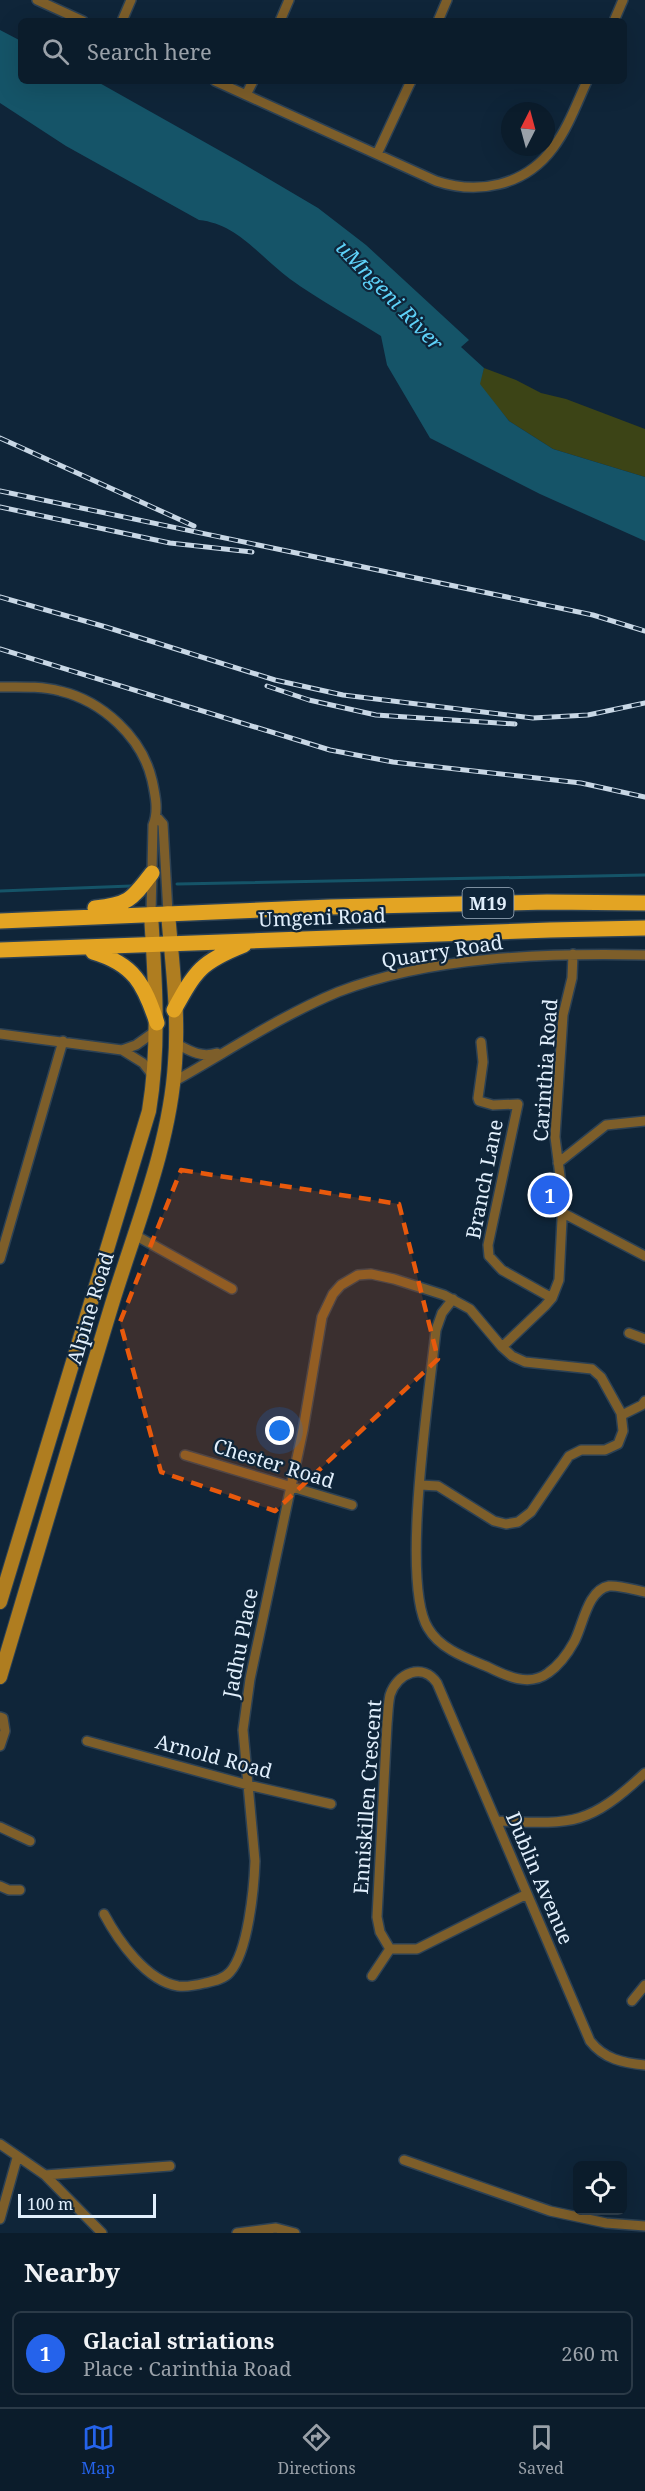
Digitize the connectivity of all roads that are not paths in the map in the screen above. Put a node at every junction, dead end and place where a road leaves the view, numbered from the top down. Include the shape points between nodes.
1 (37, 0) edge
2 (131, 0) edge
3 (289, 0) edge
4 (447, 0) edge
5 (623, 0) edge
6 (76, 18) edge
7 (123, 18) edge
8 (281, 18) edge
9 (439, 18) edge
10 (615, 18) edge
11 (222, 84) edge
12 (252, 84) edge
13 (410, 84) edge
14 (585, 84) edge
15 (246, 95) junction
16 (377, 154) junction
17 (0, 687) edge
18 (156, 816) junction
19 (152, 873) junction
20 (645, 903) edge
21 (152, 914) junction
22 (168, 914) junction
23 (0, 920) edge
24 (645, 928) edge
25 (255, 940) junction
26 (170, 944) junction
27 (153, 945) junction
28 (80, 948) junction
29 (0, 950) edge
30 (573, 954) junction
31 (645, 955) edge
32 (174, 1010) junction
33 (157, 1026) junction
34 (0, 1034) edge
35 (63, 1041) junction
36 (481, 1042) dead end
37 (175, 1043) junction
38 (122, 1050) junction
39 (225, 1051) junction
40 (155, 1078) junction
41 (173, 1082) junction
42 (645, 1121) edge
43 (558, 1163) junction
44 (563, 1213) junction
45 (134, 1234) junction
46 (645, 1256) edge
47 (0, 1259) edge
48 (232, 1289) dead end
49 (552, 1298) junction
50 (453, 1299) junction
51 (628, 1333) dead end
52 (645, 1339) edge
53 (502, 1347) junction
54 (645, 1401) edge
55 (622, 1415) junction
56 (185, 1455) dead end
57 (59, 1473) junction
58 (420, 1485) junction
59 (291, 1489) junction
60 (32, 1497) junction
61 (352, 1506) dead end
62 (645, 1592) edge
63 (0, 1602) edge
64 (430, 1674) joint
65 (0, 1677) edge
66 (1, 1718) edge
67 (87, 1741) dead end
68 (0, 1746) edge
69 (645, 1773) edge
70 (248, 1785) junction
71 (331, 1804) dead end
72 (496, 1821) junction
73 (0, 1827) edge
74 (30, 1841) dead end
75 (0, 1886) edge
76 (20, 1890) dead end
77 (527, 1894) junction
78 (104, 1914) dead end
79 (390, 1949) junction
80 (372, 1976) dead end
81 (645, 1985) edge
82 (632, 2001) dead end
83 (645, 2065) edge
84 (0, 2144) edge
85 (17, 2158) junction
86 (404, 2160) dead end
87 (170, 2166) dead end
88 (45, 2175) junction
89 (0, 2219) edge
90 (606, 2223) junction
91 (645, 2226) edge
92 (259, 2231) edge
93 (102, 2233) edge
94 (237, 2233) edge
95 (295, 2233) edge
96 (602, 2233) edge

1 - 6 street
2 - 7 street
3 - 8 street
4 - 9 street
5 - 10 street
11 - 15 street
12 - 15 street
13 - 16 street
14 - 16 street via 553,148 529,171 508,182 481,188 456,187
15 - 16 street
17 - 18 street via 60,691 84,700 111,718 131,736 142,754 152,781
18 - 19 street
18 - 22 street via 163,824
19 - 21 street
19 - 23 highway via 132,898 117,905
20 - 22 highway, Umgeni Road / M19 via 501,903
21 - 22 highway, Umgeni Road / M19
21 - 23 highway, Umgeni Road / M19
21 - 27 main road, Alpine Road
22 - 26 main road, Alpine Road
24 - 25 highway, Umgeni Road / M19
25 - 26 highway, Umgeni Road / M19
25 - 32 highway via 218,955 201,967
26 - 27 highway, Umgeni Road / M19
26 - 32 main road, Alpine Road
27 - 28 highway, Umgeni Road / M19
27 - 33 main road, Alpine Road
28 - 29 highway, Umgeni Road / M19
28 - 33 highway via 111,957 135,975
30 - 31 street, Quarry Road
30 - 39 street, Quarry Road via 437,966 384,976 313,1004
30 - 43 street, Carinthia Road via 563,1015 555,1144
32 - 37 main road, Alpine Road
33 - 38 street via 136,1045
33 - 40 main road, Alpine Road
34 - 35 street
35 - 38 street
35 - 47 street
36 - 49 street, Branch Lane via 483,1062 478,1098 491,1105 518,1104 488,1245 489,1256 512,1277
37 - 39 street, Quarry Road via 207,1056
37 - 41 main road, Alpine Road
38 - 40 street via 143,1063
39 - 41 street, Quarry Road
40 - 60 main road, Alpine Road via 149,1111
41 - 45 main road, Alpine Road via 155,1169
42 - 43 street via 606,1125
43 - 44 street, Carinthia Road
44 - 46 street
44 - 49 street, Carinthia Road via 561,1268
45 - 48 street
45 - 57 main road, Alpine Road
49 - 53 street, Carinthia Road
50 - 53 street, Jadhu Place via 483,1321
50 - 58 street via 436,1330
50 - 59 street, Jadhu Place via 371,1274 351,1278 333,1294 320,1328
51 - 52 street
53 - 55 street via 525,1362 587,1367 597,1372
54 - 55 street
55 - 58 street via 623,1431 618,1444 569,1456 531,1512 518,1522 494,1521 438,1486
56 - 59 street, Chester Road
57 - 60 main road via 48,1472
57 - 65 main road, Alpine Road
58 - 62 street via 420,1607 432,1634 448,1648 516,1678 542,1677 574,1642 593,1598 604,1588
59 - 61 street, Chester Road
59 - 70 street, Jadhu Place via 245,1710
60 - 63 main road, Alpine Road
64 - 72 street, Dublin Avenue
64 - 79 street, Enniskillen Crescent via 419,1671 405,1675 395,1685 389,1704 377,1917
66 - 68 street via 5,1731
67 - 70 street, Arnold Road
69 - 72 street via 610,1804 581,1819 555,1824
70 - 71 street, Arnold Road
70 - 78 street, Jadhu Place via 254,1882 247,1928 229,1974 199,1984 168,1983 140,1965
72 - 77 street, Dublin Avenue
73 - 74 street
75 - 76 street
77 - 79 street via 427,1945 409,1951
77 - 83 street, Dublin Avenue via 590,2041 613,2059
79 - 80 street
81 - 82 street
84 - 85 street
85 - 88 street
85 - 89 street
86 - 90 street via 550,2211
87 - 88 street
88 - 93 street
90 - 91 street
90 - 96 street
92 - 94 street
92 - 95 street via 276,2228

